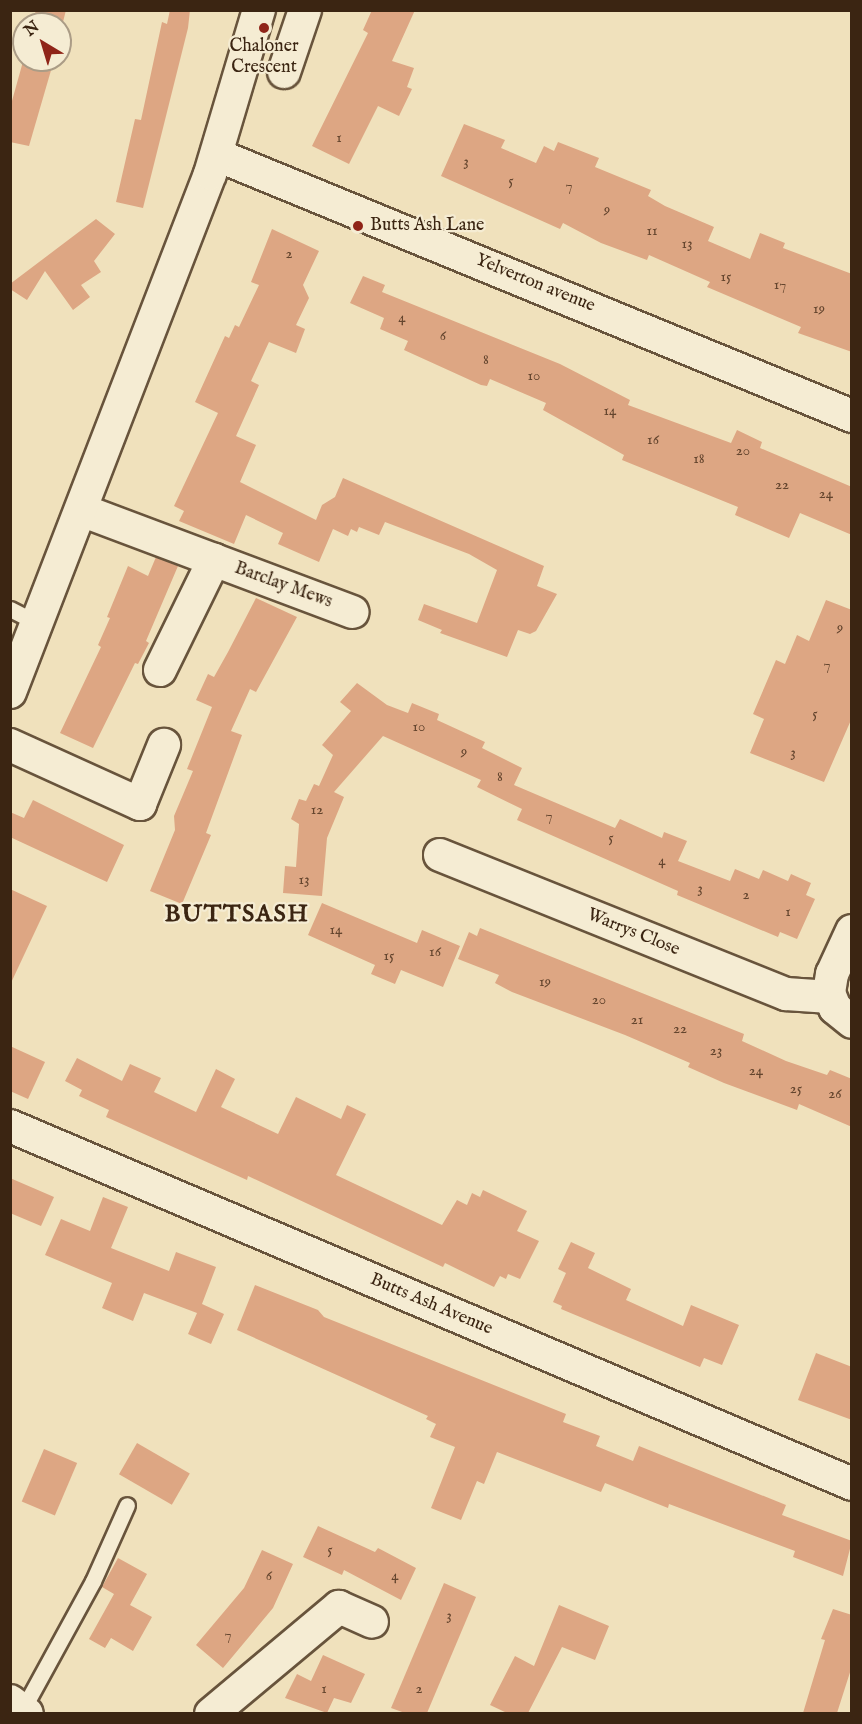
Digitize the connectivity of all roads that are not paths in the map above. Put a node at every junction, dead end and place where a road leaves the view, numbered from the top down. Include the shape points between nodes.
1 (260, 10) edge
2 (305, 10) edge
3 (284, 72) dead end
4 (217, 155) junction
5 (852, 416) edge
6 (81, 510) junction
7 (214, 560) junction
8 (10, 609) edge
9 (353, 612) dead end
10 (38, 623) junction
11 (160, 670) dead end
12 (10, 692) edge
13 (10, 745) edge
14 (164, 745) dead end
15 (440, 855) dead end
16 (852, 931) edge
17 (830, 997) junction
18 (852, 1022) edge
19 (10, 1126) edge
20 (852, 1484) edge
21 (127, 1505) dead end
22 (372, 1622) dead end
23 (20, 1708) edge
24 (211, 1713) edge

1 - 4 street
2 - 3 street
4 - 5 street, Yelverton avenue
4 - 6 street
6 - 7 street, Barclay Mews
6 - 10 street
7 - 9 street, Barclay Mews
7 - 11 street, Barclay Mews
8 - 10 lane
10 - 12 street
13 - 14 street via 140,804
15 - 17 street, Warrys Close via 786,994
16 - 17 street via 832,974
17 - 18 street via 835,1008
19 - 20 street, Butts Ash Avenue
21 - 23 lane via 93,1581
22 - 24 street via 339,1607

